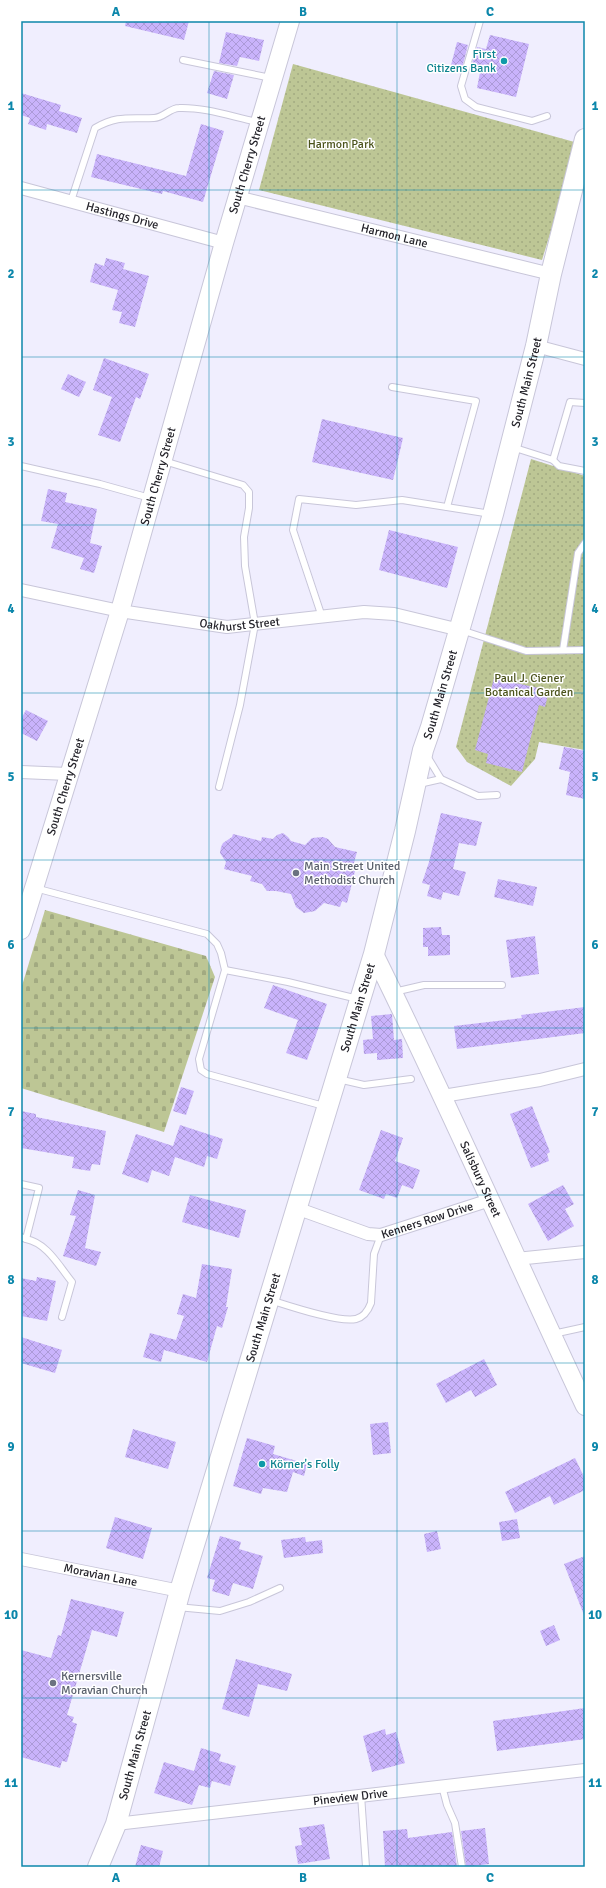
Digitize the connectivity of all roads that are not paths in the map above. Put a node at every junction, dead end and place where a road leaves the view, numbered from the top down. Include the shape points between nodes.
1 (290, 21) edge
2 (480, 21) edge
3 (184, 60) dead end
4 (272, 78) junction
5 (547, 116) dead end
6 (259, 123) junction
7 (585, 139) edge
8 (21, 188) edge
9 (237, 196) junction
10 (71, 201) junction
11 (224, 243) junction
12 (551, 274) junction
13 (536, 346) junction
14 (585, 359) edge
15 (392, 386) dead end
16 (585, 403) edge
17 (509, 446) junction
18 (162, 460) junction
19 (553, 460) junction
20 (21, 466) edge
21 (585, 470) edge
22 (151, 499) junction
23 (447, 507) junction
24 (493, 514) junction
25 (585, 543) edge
26 (21, 590) edge
27 (120, 611) junction
28 (322, 617) junction
29 (255, 624) junction
30 (460, 630) junction
31 (563, 650) junction
32 (585, 650) edge
33 (423, 750) junction
34 (21, 772) edge
35 (68, 774) junction
36 (442, 779) junction
37 (415, 785) junction
38 (219, 787) dead end
39 (497, 795) dead end
40 (34, 888) junction
41 (21, 930) edge
42 (374, 954) junction
43 (225, 970) junction
44 (502, 985) dead end
45 (393, 992) junction
46 (360, 999) junction
47 (585, 1069) edge
48 (336, 1079) junction
49 (411, 1079) dead end
50 (443, 1096) junction
51 (328, 1107) junction
52 (21, 1184) edge
53 (490, 1200) junction
54 (296, 1208) junction
55 (380, 1235) junction
56 (24, 1238) edge
57 (585, 1252) edge
58 (516, 1259) junction
59 (269, 1300) junction
60 (62, 1317) dead end
61 (585, 1327) edge
62 (552, 1335) junction
63 (585, 1406) edge
64 (21, 1559) edge
65 (280, 1588) dead end
66 (178, 1599) junction
67 (585, 1770) edge
68 (442, 1786) junction
69 (361, 1795) junction
70 (116, 1824) junction
71 (98, 1867) edge
72 (366, 1867) edge
73 (462, 1867) edge

1 - 4 main road, South Cherry Street
2 - 5 lane via 461,86 464,99 476,107 532,121
3 - 4 lane
4 - 6 main road, South Cherry Street
6 - 9 main road, South Cherry Street
6 - 10 lane via 195,108 177,108 156,118 125,117 108,120 95,128
7 - 12 main road, South Main Street
8 - 10 street, Hastings Drive
9 - 11 main road, South Cherry Street
9 - 12 street, Harmon Lane
10 - 11 street, Hastings Drive
11 - 18 main road, South Cherry Street
12 - 13 main road, South Main Street
13 - 14 street
13 - 17 main road, South Main Street
15 - 23 lane via 476,401
16 - 19 lane via 570,402
17 - 19 lane
17 - 24 main road, South Main Street
18 - 22 main road, South Cherry Street
18 - 29 lane via 243,485 249,492 250,508 244,538 245,566
19 - 21 lane via 559,466
20 - 22 lane
22 - 27 main road, South Cherry Street
23 - 24 lane
23 - 28 lane via 402,500 356,505 299,499 293,530
24 - 30 main road, South Main Street
25 - 31 lane via 578,553
26 - 27 street, Oakhurst Street
27 - 29 street, Oakhurst Street via 226,627
27 - 35 main road, South Cherry Street
28 - 29 street, Oakhurst Street
28 - 30 street, Oakhurst Street via 364,612 394,614
29 - 38 lane via 240,705
30 - 31 lane via 526,651
30 - 33 main road, South Main Street
31 - 32 lane
33 - 36 lane
33 - 37 main road, South Main Street
34 - 35 street
35 - 40 main road, South Cherry Street
36 - 37 lane
36 - 39 lane via 478,796
37 - 42 main road, South Main Street
40 - 41 main road, South Cherry Street
40 - 43 lane via 207,934 219,949
42 - 45 main road, Salisbury Street
42 - 46 main road, South Main Street
43 - 46 lane
43 - 51 lane via 199,1059 201,1070 207,1074
44 - 45 lane via 424,984
45 - 50 main road, Salisbury Street
46 - 48 main road, South Main Street
47 - 50 street via 540,1080
48 - 49 lane via 364,1085
48 - 51 main road, South Main Street
50 - 53 main road, Salisbury Street
51 - 54 main road, South Main Street
52 - 56 lane via 39,1188
53 - 55 street, Kenners Row Drive
53 - 58 main road, Salisbury Street
54 - 55 street, Kenners Row Drive via 368,1234
54 - 59 main road, South Main Street
55 - 59 lane via 374,1254 371,1303 363,1316 348,1320
56 - 60 lane via 35,1240 44,1247 72,1282
57 - 58 street
58 - 62 main road, Salisbury Street
59 - 66 main road, South Main Street
61 - 62 lane
62 - 63 main road, Salisbury Street
64 - 66 street, Moravian Lane
65 - 66 lane via 220,1611
66 - 70 main road, South Main Street
67 - 68 street, Pineview Drive
68 - 69 street, Pineview Drive
68 - 73 lane via 446,1805 455,1823
69 - 70 street, Pineview Drive
69 - 72 lane
70 - 71 main road, South Main Street

